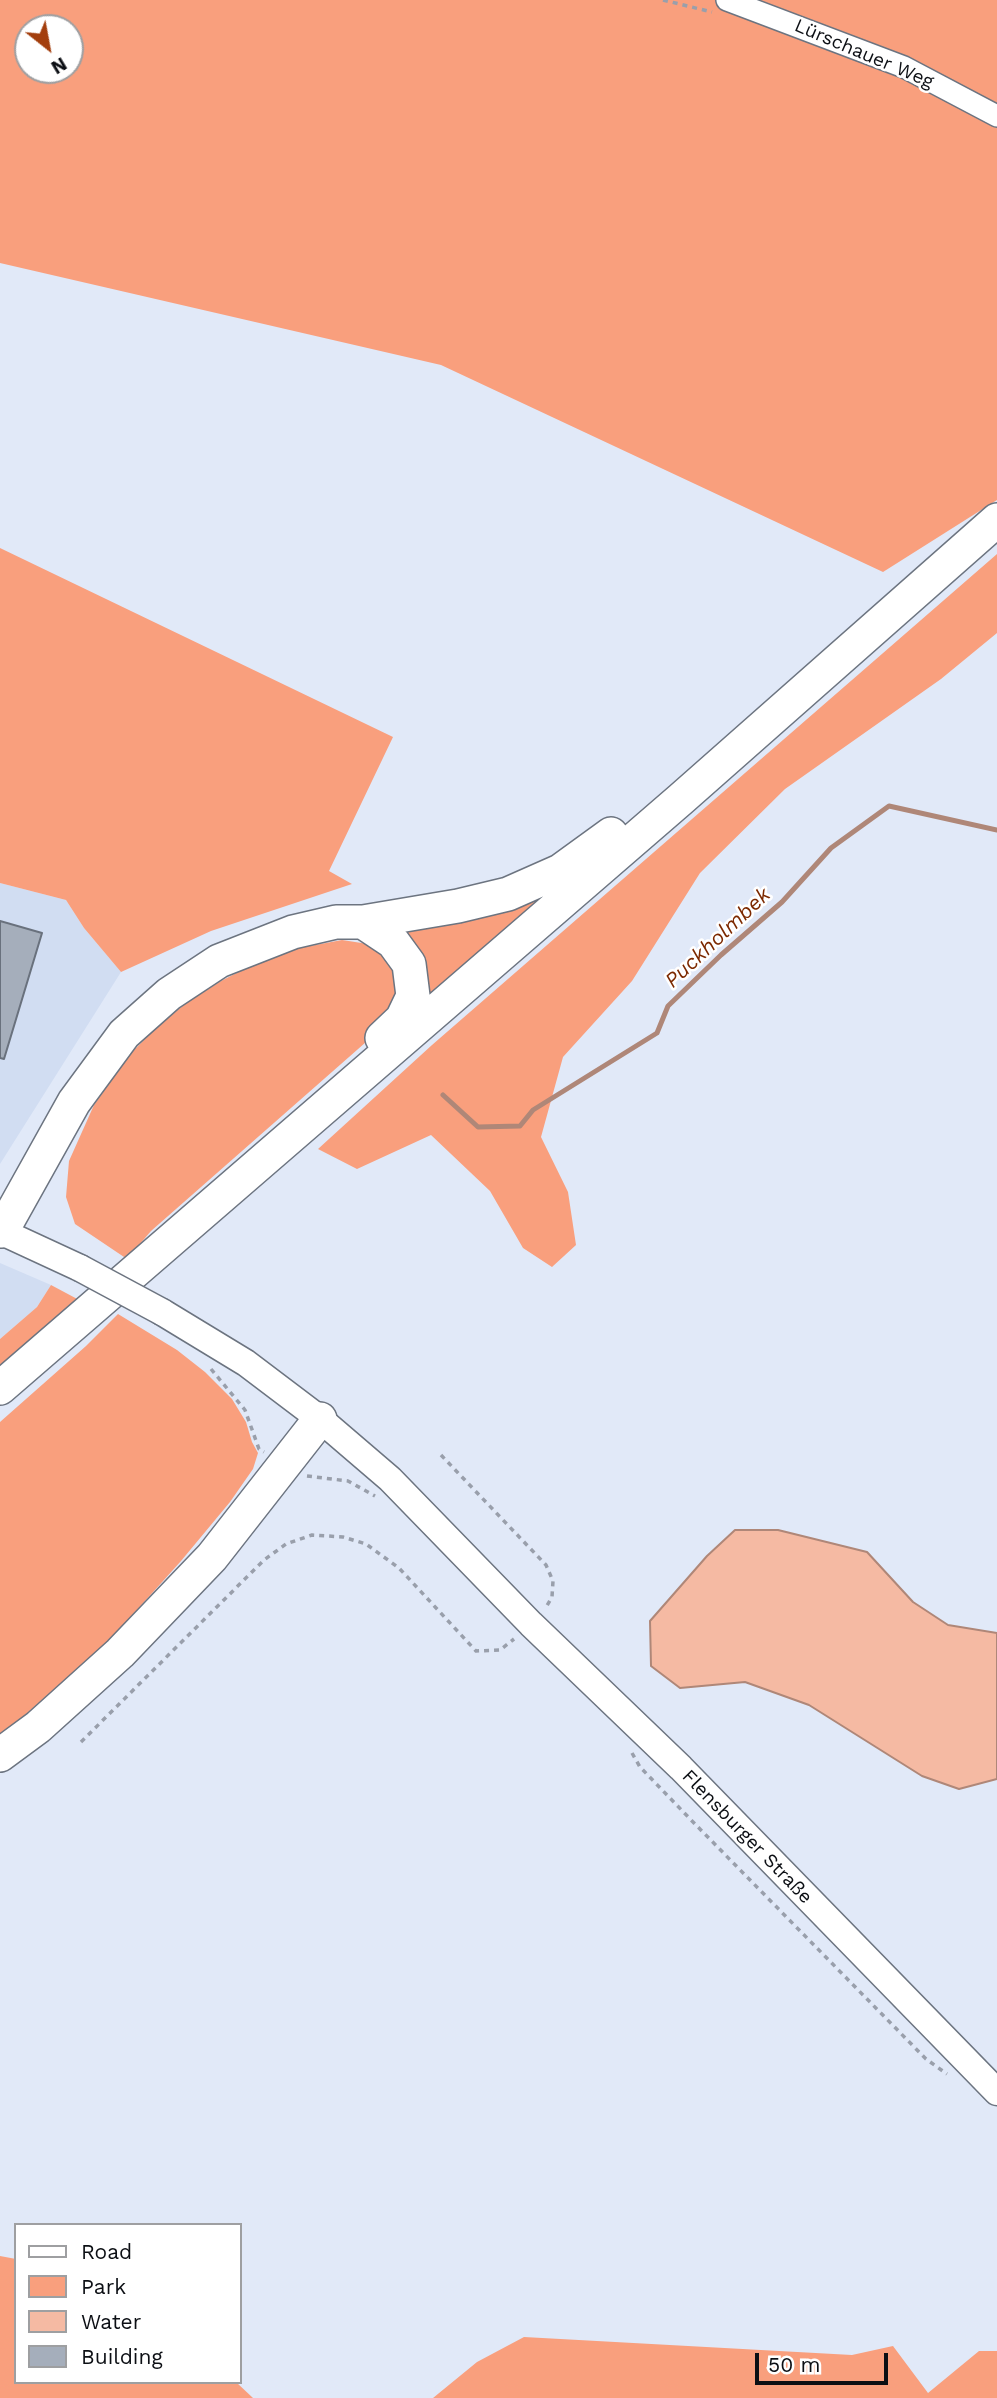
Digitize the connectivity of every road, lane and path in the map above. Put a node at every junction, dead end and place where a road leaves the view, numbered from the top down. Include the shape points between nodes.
1 (727, 0) edge
2 (997, 116) edge
3 (997, 520) edge
4 (681, 799) junction
5 (363, 922) junction
6 (303, 1128) junction
7 (1, 1231) edge
8 (209, 1367) dead end
9 (0, 1388) edge
10 (320, 1419) junction
11 (441, 1455) dead end
12 (283, 1465) junction
13 (379, 1499) dead end
14 (531, 1624) junction
15 (81, 1742) dead end
16 (629, 1748) dead end
17 (0, 1755) edge
18 (956, 2080) dead end
19 (997, 2092) edge

1 - 2 street, Lürschauer Weg via 904,67
3 - 4 main road
4 - 5 main road via 637,815 560,871 508,894
4 - 6 main road
5 - 6 main road via 393,942 409,964 413,996 402,1019 317,1102
5 - 7 main road via 336,922 293,932 219,961 169,994 124,1034 74,1102
6 - 9 main road
7 - 10 street, Flensburger Straße, bridge via 162,1312 246,1363
8 - 12 path via 245,1410 259,1449
10 - 12 main road
10 - 14 street, Flensburger Straße via 390,1479
11 - 14 path via 546,1565 553,1581 552,1597
12 - 13 path via 311,1478 348,1481
12 - 17 main road via 212,1557 120,1653
14 - 15 path via 500,1650 476,1651 399,1568 366,1544 312,1535 286,1544 264,1560
14 - 19 street, Flensburger Straße via 690,1778
16 - 18 path via 640,1767 723,1853 926,2059

